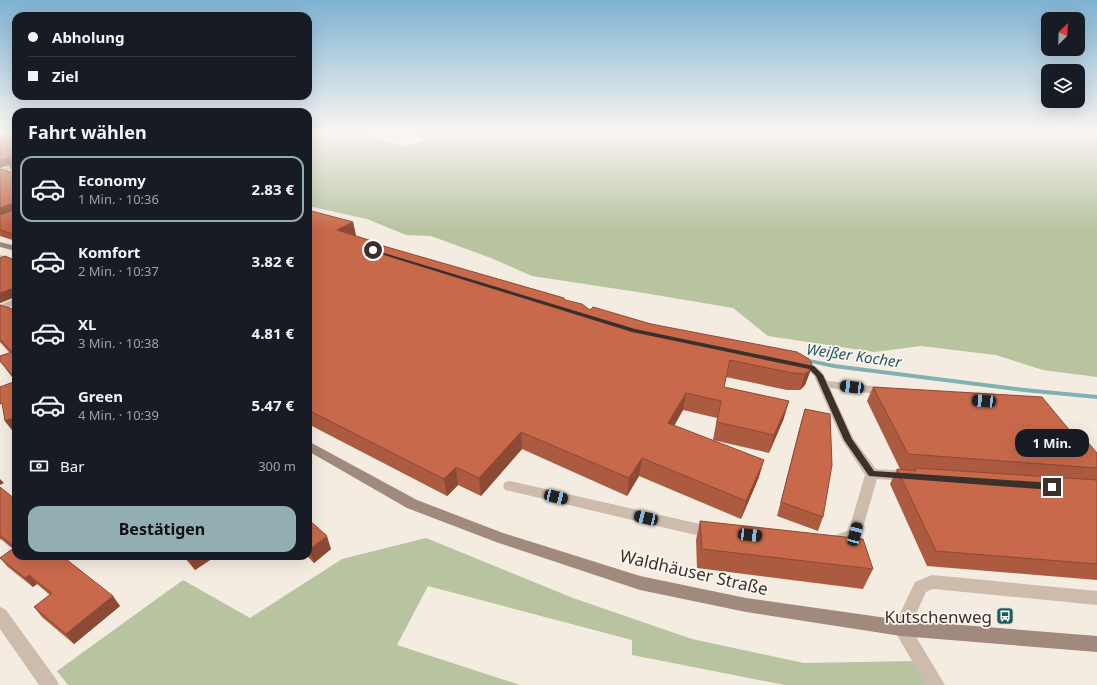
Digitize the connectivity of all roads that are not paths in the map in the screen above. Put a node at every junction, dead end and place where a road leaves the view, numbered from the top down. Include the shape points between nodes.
1 (12, 166) edge
2 (0, 171) edge
3 (12, 174) edge
4 (0, 244) edge
5 (12, 248) edge
6 (0, 257) edge
7 (12, 260) edge
8 (12, 303) edge
9 (0, 308) edge
10 (788, 363) edge
11 (823, 384) junction
12 (900, 393) edge
13 (312, 447) edge
14 (872, 474) junction
15 (918, 477) edge
16 (510, 486) dead end
17 (722, 532) edge
18 (823, 544) edge
19 (1097, 598) edge
20 (0, 615) edge
21 (901, 628) junction
22 (1097, 644) edge
23 (50, 685) edge
24 (936, 685) edge

1 - 2 street
2 - 3 street
4 - 5 street
6 - 7 street
8 - 9 street
10 - 11 street via 811,367
11 - 12 street
11 - 14 street via 848,440
13 - 21 street, Waldhäuser Straße via 412,504 501,538 640,583 746,605
14 - 15 street
14 - 18 street via 855,534 843,540
16 - 17 street via 691,528
19 - 21 street via 932,582 920,587
20 - 23 street
21 - 22 street, Waldhäuser Straße
21 - 24 street

